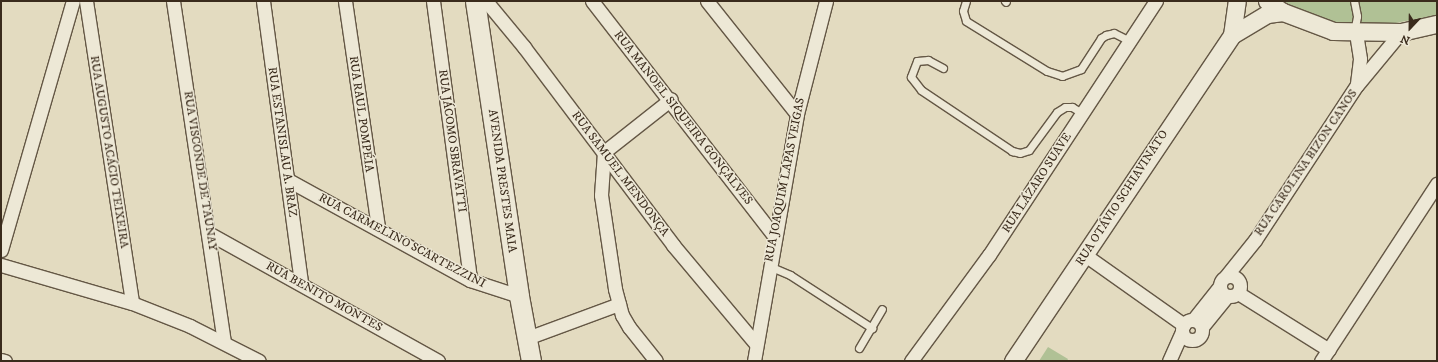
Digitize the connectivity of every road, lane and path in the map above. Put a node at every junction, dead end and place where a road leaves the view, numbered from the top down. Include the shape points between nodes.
1 (73, 1) edge
2 (86, 1) edge
3 (173, 1) edge
4 (263, 1) edge
5 (345, 1) edge
6 (433, 1) edge
7 (475, 1) edge
8 (486, 1) edge
9 (592, 1) edge
10 (707, 1) edge
11 (966, 1) edge
12 (1156, 1) edge
13 (1237, 1) edge
14 (1267, 1) edge
15 (1354, 1) edge
16 (824, 3) edge
17 (1283, 12) junction
18 (1437, 24) edge
19 (1401, 32) junction
20 (1355, 33) junction
21 (1232, 35) junction
22 (1130, 40) junction
23 (943, 68) dead end
24 (1358, 85) junction
25 (671, 99) junction
26 (1082, 113) junction
27 (797, 114) junction
28 (604, 152) junction
29 (288, 180) junction
30 (1437, 184) edge
31 (378, 227) junction
32 (210, 234) junction
33 (774, 236) junction
34 (1, 250) edge
35 (1085, 255) junction
36 (1, 266) edge
37 (769, 266) junction
38 (470, 280) junction
39 (301, 283) junction
40 (1230, 286) junction
41 (519, 296) junction
42 (132, 303) junction
43 (619, 304) junction
44 (882, 309) dead end
45 (1190, 326) junction
46 (872, 328) junction
47 (527, 338) junction
48 (224, 342) junction
49 (756, 344) junction
50 (859, 348) dead end
51 (1329, 350) junction
52 (1, 360) edge
53 (5, 361) edge
54 (259, 361) edge
55 (438, 361) edge
56 (531, 361) edge
57 (546, 361) edge
58 (656, 361) edge
59 (754, 361) edge
60 (911, 361) edge
61 (1013, 361) edge
62 (1169, 361) edge
63 (1176, 361) edge
64 (1322, 361) edge

1 - 34 street
2 - 42 street, RUA AUGUSTO ACÁCIO TEIXEIRA
3 - 32 street, RUA VISCONDE DE TAUNAY
4 - 29 street, RUA ESTANISLAU A. BRAZ
5 - 31 street, RUA RAUL POMPÉIA
6 - 38 street, RUA JÁCOMO SBRAVATTI
7 - 41 main road, AVENIDA PRESTES MAIA
8 - 28 street, RUA SAMUEL MENDONÇA
9 - 25 street, RUA MANOEL SIQUEIRA GONÇALVES
10 - 27 street
11 - 22 lane via 963,11 966,21 1047,71 1062,76 1081,69 1101,38 1106,35 1114,33
12 - 22 street, RUA LÁZARO SUAVE
13 - 21 street, RUA OTÁVIO SCHIAVINATO
14 - 17 street
15 - 20 lane via 1357,16
16 - 27 street, RUA JOAQUIM LAPAS VEIGAS
17 - 20 street via 1333,31
17 - 21 street, RUA OTÁVIO SCHIAVINATO via 1266,14
18 - 19 street
19 - 20 street
19 - 24 street, RUA CAROLINA BIZON CANOS
20 - 24 street, RUA CAROLINA BIZON CANOS via 1360,59
21 - 35 street, RUA OTÁVIO SCHIAVINATO
22 - 26 street, RUA LÁZARO SUAVE
23 - 26 lane via 928,60 917,61 911,77 921,90 1012,152 1029,150 1057,112 1065,107 1072,107
24 - 40 street, RUA CAROLINA BIZON CANOS via 1255,240
25 - 28 street
25 - 33 street, RUA MANOEL SIQUEIRA GONÇALVES
26 - 60 street, RUA LÁZARO SUAVE via 965,291
27 - 33 street, RUA JOAQUIM LAPAS VEIGAS
28 - 43 street via 601,195
28 - 49 street, RUA SAMUEL MENDONÇA via 673,245
29 - 31 street, RUA CARMELINO SCARTEZZINI
29 - 39 street, RUA ESTANISLAU A. BRAZ
30 - 51 street
31 - 38 street, RUA CARMELINO SCARTEZZINI
32 - 39 street, RUA BENITO MONTES
32 - 48 street, RUA VISCONDE DE TAUNAY
33 - 37 street, RUA JOAQUIM LAPAS VEIGAS
35 - 45 street
35 - 61 street, RUA OTÁVIO SCHIAVINATO
36 - 42 street
37 - 46 lane via 790,275
37 - 49 street, RUA JOAQUIM LAPAS VEIGAS
38 - 41 street, RUA CARMELINO SCARTEZZINI
39 - 55 street, RUA BENITO MONTES
40 - 45 street, RUA CAROLINA BIZON CANOS
40 - 51 street
41 - 47 main road, AVENIDA PRESTES MAIA
42 - 48 street
43 - 47 street
43 - 58 street via 629,327
44 - 46 lane
45 - 62 street, RUA CAROLINA BIZON CANOS
45 - 63 street via 1186,338 1193,341
46 - 50 lane
47 - 56 main road, AVENIDA PRESTES MAIA
47 - 57 main road
48 - 54 street
49 - 59 street, RUA JOAQUIM LAPAS VEIGAS
51 - 64 street
52 - 53 street

